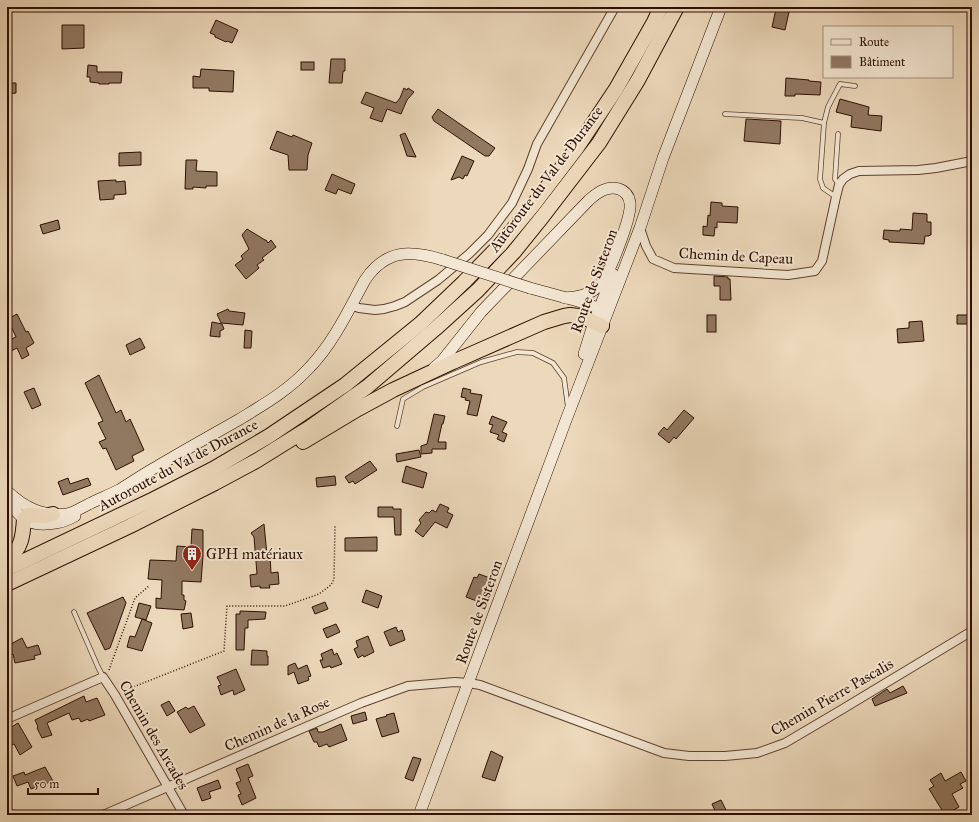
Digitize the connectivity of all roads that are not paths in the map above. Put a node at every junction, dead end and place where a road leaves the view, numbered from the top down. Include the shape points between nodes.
1 (615, 7) edge
2 (661, 7) edge
3 (677, 7) edge
4 (721, 7) edge
5 (855, 86) dead end
6 (725, 114) dead end
7 (824, 123) junction
8 (838, 134) dead end
9 (663, 158) junction
10 (972, 161) edge
11 (839, 185) junction
12 (836, 197) junction
13 (640, 228) junction
14 (565, 298) junction
15 (351, 305) junction
16 (600, 318) junction
17 (428, 374) junction
18 (567, 415) junction
19 (397, 426) dead end
20 (7, 491) edge
21 (111, 494) junction
22 (7, 501) edge
23 (53, 514) junction
24 (24, 519) junction
25 (130, 526) junction
26 (7, 559) edge
27 (7, 569) edge
28 (7, 584) edge
29 (74, 612) dead end
30 (972, 631) edge
31 (103, 676) junction
32 (469, 683) junction
33 (7, 706) edge
34 (10, 718) edge
35 (168, 787) junction
36 (104, 815) edge
37 (184, 815) edge
38 (419, 815) edge

1 - 15 street via 537,144 512,203 488,235 438,280 405,302 375,310
2 - 27 highway, Autoroute du Val de Durance via 616,89 553,180 501,244 420,324 344,385 269,436 200,476
3 - 25 highway, Autoroute du Val de Durance via 638,80 599,143 514,252 478,290 366,387 309,428 242,468
4 - 9 street, Route de Sisteron
5 - 7 lane via 840,84 828,107
6 - 7 lane via 802,118
7 - 12 lane via 820,179 823,188
8 - 11 lane via 835,179
9 - 13 street, Route de Sisteron
9 - 16 street, Route de Sisteron via 631,226
10 - 11 street via 918,170 859,171 850,174
11 - 12 street, Chemin de Capeau
12 - 13 street, Chemin de Capeau via 822,261 815,271 788,275 674,268 653,259
13 - 16 street, Route de Sisteron
14 - 15 street, bridge via 443,260 414,254 396,255 381,262 369,273
14 - 16 street via 585,302
14 - 17 street via 589,293 605,278 629,213 630,203 623,191 614,188 604,189 595,194 481,312 442,361
15 - 21 street via 331,341 311,367 280,395
16 - 17 highway via 556,318
16 - 18 street, Route de Sisteron via 579,371
17 - 25 highway via 358,409 272,461
18 - 19 lane via 564,378 553,363 533,353 517,352 481,362 402,399
18 - 32 street, Route de Sisteron
20 - 23 street via 30,508
21 - 23 street via 68,514
21 - 24 street via 65,521 43,524 31,523
22 - 24 street
23 - 24 highway via 28,515
24 - 26 highway via 21,542
25 - 28 highway
29 - 31 lane
30 - 32 street, Chemin Pierre Pascalis via 785,743 757,753 725,756 664,753 493,689
31 - 34 street, Chemin des Arcades
31 - 35 street, Chemin des Arcades
32 - 35 street, Chemin de la Rose via 408,686 361,703
32 - 38 street, Route de Sisteron
33 - 34 lane
35 - 36 street, Chemin de la Rose
35 - 37 street, Chemin des Arcades

